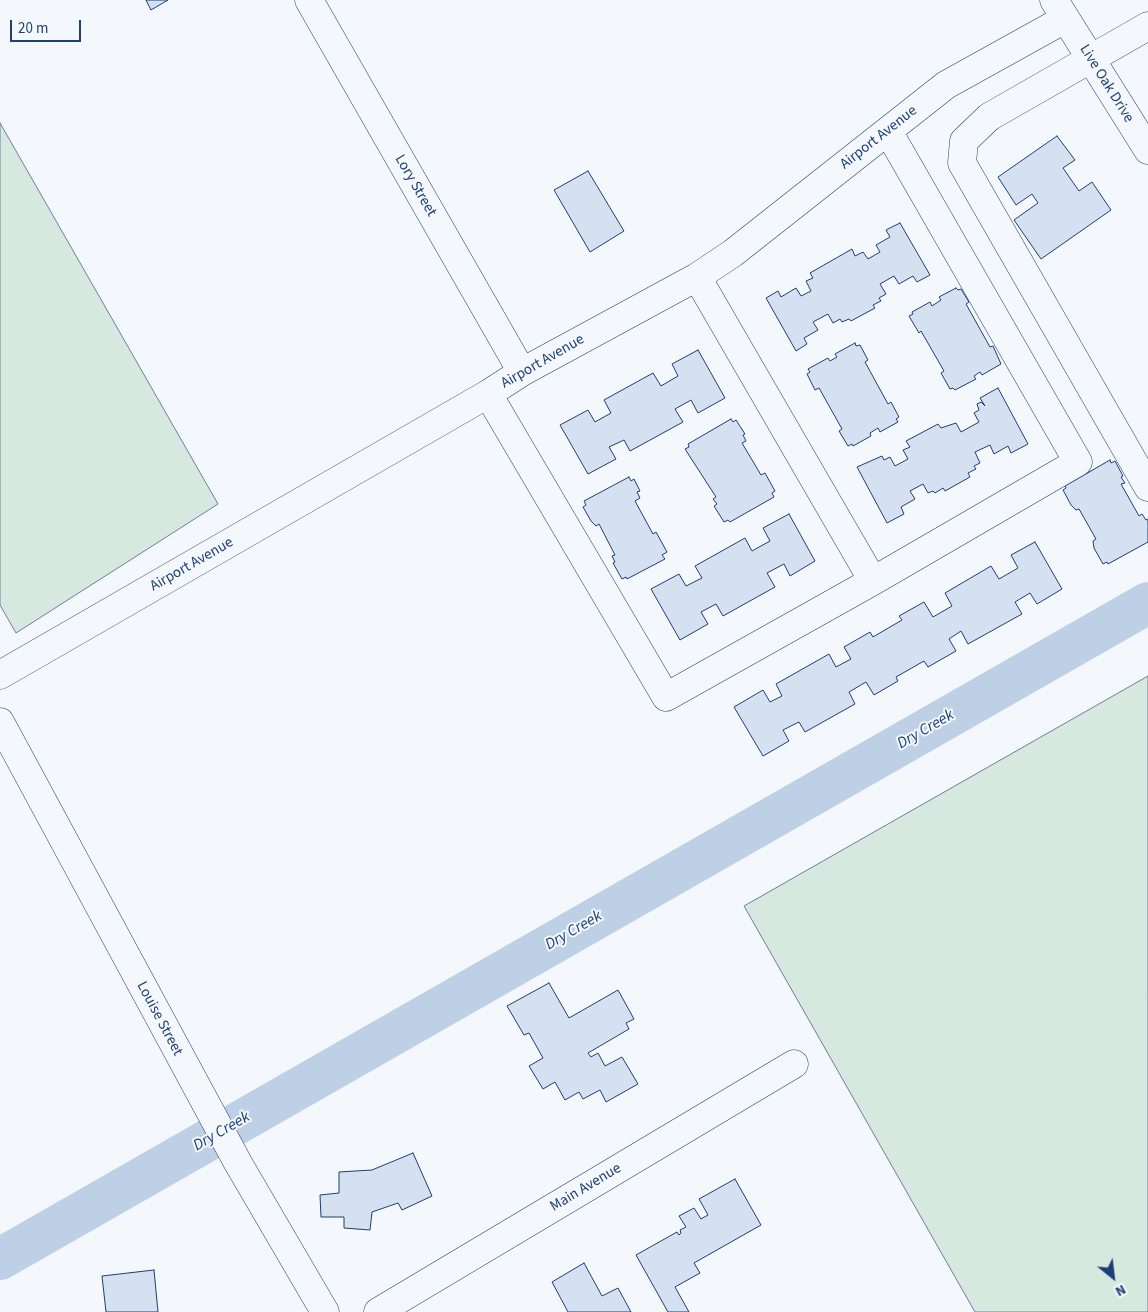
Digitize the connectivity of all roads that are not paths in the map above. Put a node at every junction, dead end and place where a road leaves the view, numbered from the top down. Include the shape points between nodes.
1 (309, 0) edge
2 (1060, 10) edge
3 (1148, 26) edge
4 (1090, 59) junction
5 (888, 131) junction
6 (1148, 150) edge
7 (697, 277) junction
8 (522, 372) junction
9 (488, 394) junction
10 (1148, 487) edge
11 (873, 581) junction
12 (0, 675) edge
13 (0, 722) edge
14 (794, 1064) dead end
15 (325, 1312) edge
16 (378, 1312) edge

1 - 8 street, Lory Street
2 - 4 street, Live Oak Drive
2 - 5 street, Airport Avenue via 946,85
3 - 4 street
4 - 6 street, Live Oak Drive
4 - 10 street via 989,117 964,141 962,163
5 - 7 street, Airport Avenue via 733,253
5 - 11 street via 1078,462
7 - 8 street, Airport Avenue
7 - 11 street
8 - 9 street, Airport Avenue
9 - 11 street via 666,697
9 - 12 street, Airport Avenue
13 - 15 street, Louise Street via 238,1163
14 - 16 street, Main Avenue

